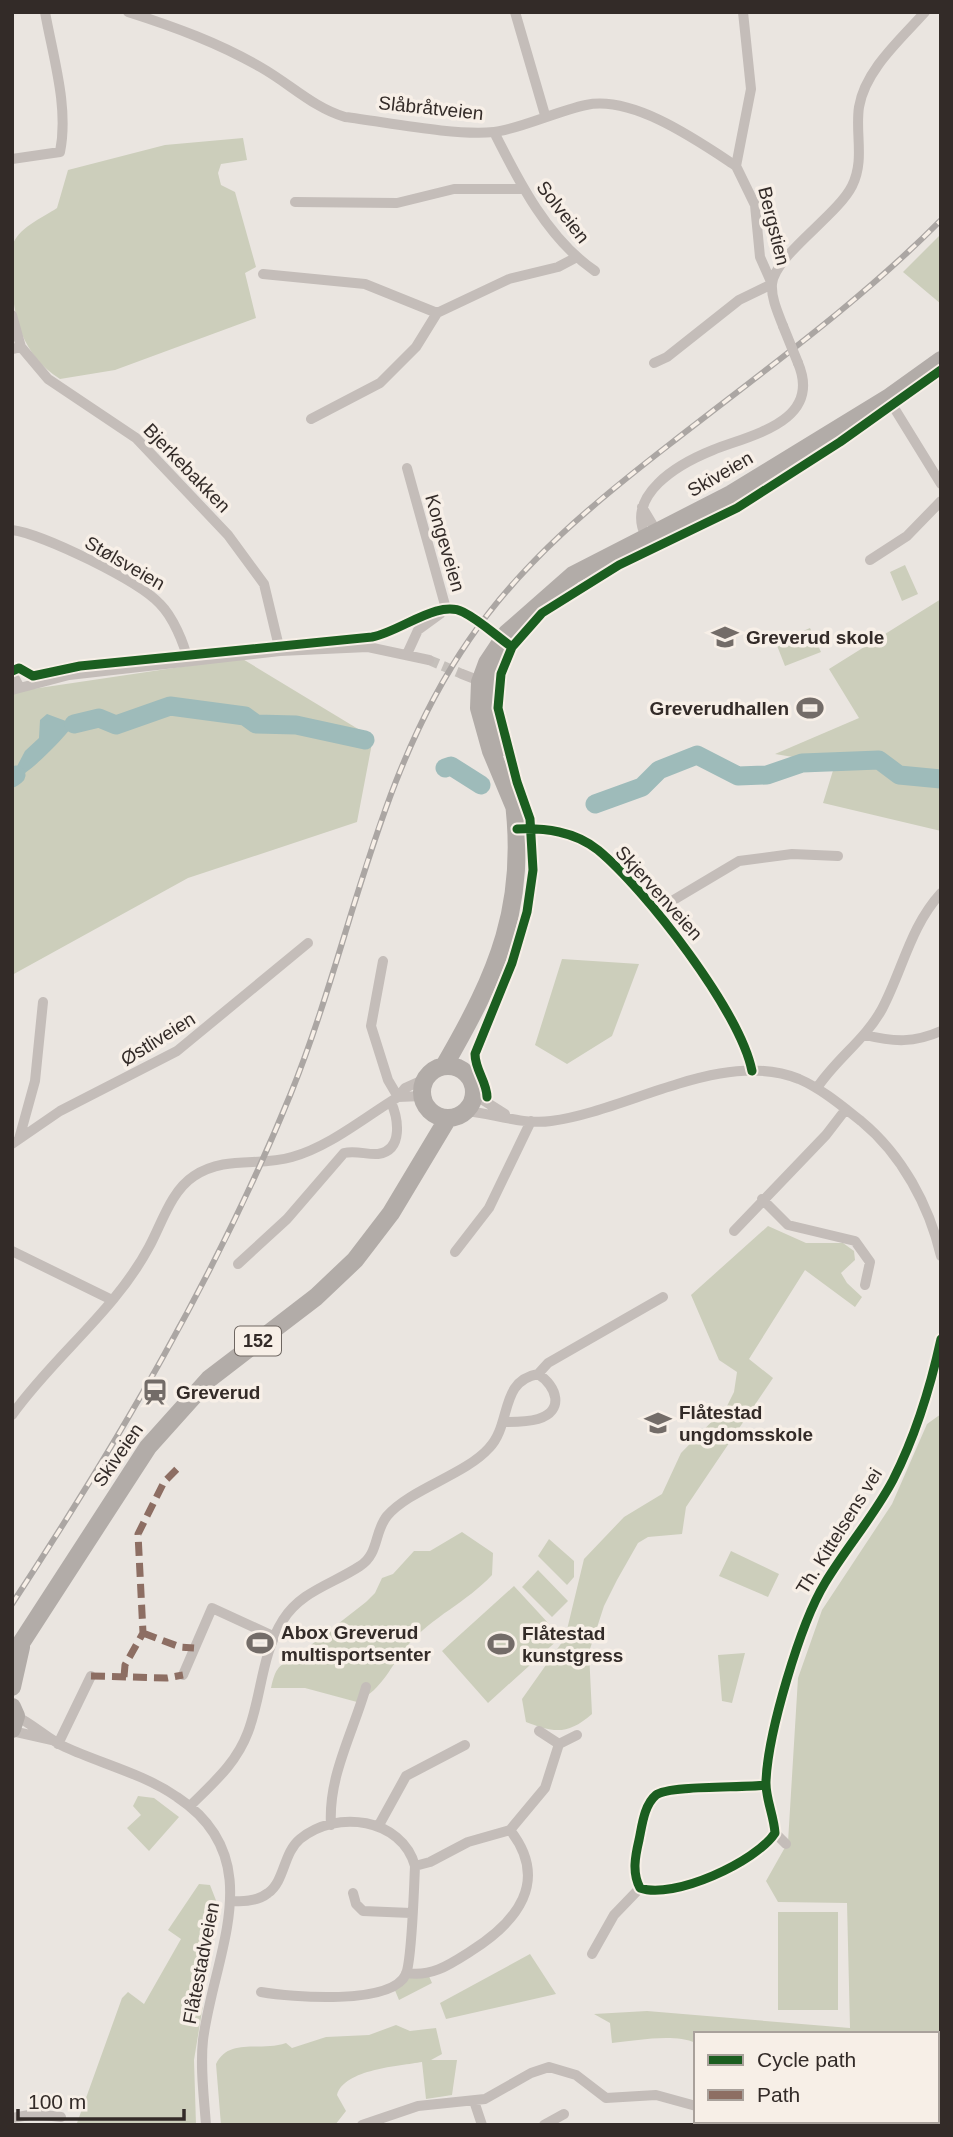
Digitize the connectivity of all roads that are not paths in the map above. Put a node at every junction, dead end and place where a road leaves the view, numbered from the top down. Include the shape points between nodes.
1 (45, 12) edge
2 (128, 12) edge
3 (515, 12) edge
4 (743, 12) edge
5 (925, 12) edge
6 (545, 115) junction
7 (494, 132) junction
8 (12, 159) edge
9 (736, 166) junction
10 (522, 189) junction
11 (295, 202) dead end
12 (576, 258) junction
13 (595, 271) dead end
14 (263, 274) dead end
15 (772, 284) junction
16 (437, 313) junction
17 (12, 315) edge
18 (16, 348) edge
19 (941, 360) edge
20 (653, 363) dead end
21 (888, 398) junction
22 (311, 419) dead end
23 (407, 468) dead end
24 (941, 484) edge
25 (941, 501) edge
26 (12, 530) edge
27 (652, 535) junction
28 (870, 560) dead end
29 (280, 651) junction
30 (407, 654) junction
31 (429, 660) tunnel mouth
32 (188, 661) junction
33 (12, 673) edge
34 (462, 674) tunnel mouth
35 (486, 684) junction
36 (16, 688) edge
37 (517, 830) junction
38 (838, 856) dead end
39 (941, 893) edge
40 (655, 911) junction
41 (308, 943) dead end
42 (383, 961) dead end
43 (43, 1002) dead end
44 (467, 1030) junction
45 (941, 1031) edge
46 (865, 1035) junction
47 (444, 1066) junction
48 (464, 1070) junction
49 (752, 1071) junction
50 (817, 1088) junction
51 (394, 1099) junction
52 (432, 1101) junction
53 (471, 1103) junction
54 (846, 1109) junction
55 (507, 1116) junction
56 (531, 1121) junction
57 (16, 1142) edge
58 (762, 1199) junction
59 (734, 1231) dead end
60 (12, 1251) edge
61 (455, 1252) dead end
62 (941, 1256) edge
63 (238, 1264) dead end
64 (865, 1284) dead end
65 (663, 1297) dead end
66 (113, 1300) junction
67 (941, 1339) edge
68 (538, 1374) junction
69 (12, 1415) edge
70 (504, 1422) junction
71 (274, 1636) junction
72 (17, 1652) edge
73 (183, 1675) dead end
74 (91, 1676) dead end
75 (366, 1687) dead end
76 (12, 1688) edge
77 (13, 1721) edge
78 (539, 1731) dead end
79 (577, 1735) dead end
80 (55, 1742) junction
81 (559, 1744) junction
82 (465, 1745) dead end
83 (765, 1785) junction
84 (190, 1807) junction
85 (331, 1825) junction
86 (379, 1825) junction
87 (510, 1830) junction
88 (775, 1833) junction
89 (786, 1844) dead end
90 (415, 1866) junction
91 (640, 1888) junction
92 (353, 1893) dead end
93 (232, 1901) junction
94 (411, 1913) junction
95 (592, 1954) dead end
96 (406, 1973) junction
97 (261, 1992) dead end
98 (474, 2101) junction
99 (694, 2105) edge
100 (564, 2114) dead end
101 (61, 2117) dead end
102 (12, 2118) edge
103 (43, 2120) edge
104 (206, 2125) edge
105 (362, 2125) edge
106 (482, 2125) edge
107 (544, 2125) edge

1 - 8 street via 64,136 60,152
2 - 7 street, Slåbråtveien via 230,50 328,112 406,125
3 - 6 street
4 - 9 street via 751,89
5 - 15 street via 865,87 858,110 859,164 851,189 784,262
6 - 7 street, Slåbråtveien
6 - 9 street, Slåbråtveien via 590,104 627,107
7 - 10 street, Solveien
9 - 15 street, Bergstien via 755,205 760,257
10 - 11 street via 454,189 397,203
10 - 12 street, Solveien
12 - 13 street, Solveien
12 - 16 street via 509,279
14 - 16 street via 365,284
15 - 20 street via 739,300
15 - 27 street, Bergstien, bridge via 798,363 802,391 795,408 770,430 686,464 652,490 642,507
16 - 22 street via 416,346 386,379
17 - 18 street, Bjerkebakken
18 - 29 street, Bjerkebakken via 59,388 136,438 228,535 264,584
19 - 21 main road, Skiveien / 152
21 - 24 street
21 - 27 main road, Skiveien / 152 via 732,494
23 - 30 street, Kongeveien via 444,605 440,614 418,630
25 - 28 street via 907,536
26 - 32 street, Stølsveien via 71,552 152,596 170,617
27 - 35 main road, Skiveien / 152 via 573,575 543,598 520,622
29 - 30 street via 368,647
29 - 32 street
30 - 31 street
32 - 36 street via 69,675
33 - 36 street
34 - 35 street
35 - 37 main road, Skiveien / 152
37 - 40 street, Skjervenveien via 545,828 585,842
37 - 44 main road, Skiveien / 152 via 519,871 512,912
38 - 40 street, Skjervenveien via 792,853 739,861
39 - 46 street via 918,922 882,1010
40 - 49 street, Skjervenveien via 691,955 725,1010
41 - 57 street, Østliveien via 177,1051 60,1111
42 - 51 street via 372,1026
43 - 57 street via 35,1081
44 - 47 main road, Skiveien / 152
44 - 48 main road, Skiveien / 152
45 - 46 street via 895,1042
46 - 50 street
47 - 48 main road
47 - 52 main road, 152
48 - 53 main road, 152 via 473,1082
49 - 50 street via 776,1072
49 - 56 street via 693,1082 560,1119
50 - 54 street
51 - 52 street
51 - 52 street via 405,1088
51 - 63 street via 397,1130 388,1149 379,1154 344,1153 287,1219
51 - 66 street via 295,1156 234,1161 195,1175 173,1199 136,1271
52 - 53 main road
52 - 72 main road, Skiveien / 152 via 419,1161 391,1213 355,1260 316,1297 209,1379 164,1427 126,1478
53 - 55 street
53 - 55 street
54 - 58 street
54 - 62 street via 907,1172
55 - 56 street
56 - 61 street via 489,1208
58 - 59 street
58 - 64 street via 788,1225 855,1241 870,1262
60 - 66 street
65 - 68 street via 548,1363
66 - 69 street
67 - 83 street, Th. Kittelsens vei via 918,1426 893,1480 812,1606 769,1751
68 - 70 street via 518,1382 510,1393
68 - 70 street via 555,1388 557,1401 550,1413 525,1422
70 - 71 street via 490,1448 387,1517 372,1556 296,1604
71 - 73 street via 212,1608
71 - 84 street via 249,1731 238,1754
72 - 76 main road, Skiveien / 152
74 - 80 street
75 - 85 street via 336,1774
77 - 80 street, Flåtestadveien
77 - 80 street, Flåtestadveien
78 - 81 street
79 - 81 street
80 - 84 street, Flåtestadveien via 153,1784
81 - 87 street via 545,1788
82 - 86 street via 406,1776
83 - 88 street, Th. Kittelsens vei
83 - 91 street via 681,1789 655,1795 638,1843 634,1870
84 - 93 street, Flåtestadveien via 220,1845 230,1871
85 - 86 street
85 - 93 street via 300,1839 269,1893 245,1902
86 - 90 street via 400,1837
87 - 90 street via 468,1842
87 - 96 street via 526,1849 528,1876 520,1908 510,1922 493,1938 437,1972
88 - 89 street
88 - 91 street via 762,1847 722,1871 661,1891
90 - 94 street
91 - 95 street via 614,1915
92 - 94 street via 363,1911
93 - 104 street, Flåtestadveien via 202,2060
94 - 96 street
96 - 97 street via 394,1988 379,1993 282,1996
98 - 99 street via 548,2067 576,2075 606,2098 656,2095
98 - 105 street via 418,2106
98 - 106 street
100 - 107 street
101 - 103 street
102 - 103 street

